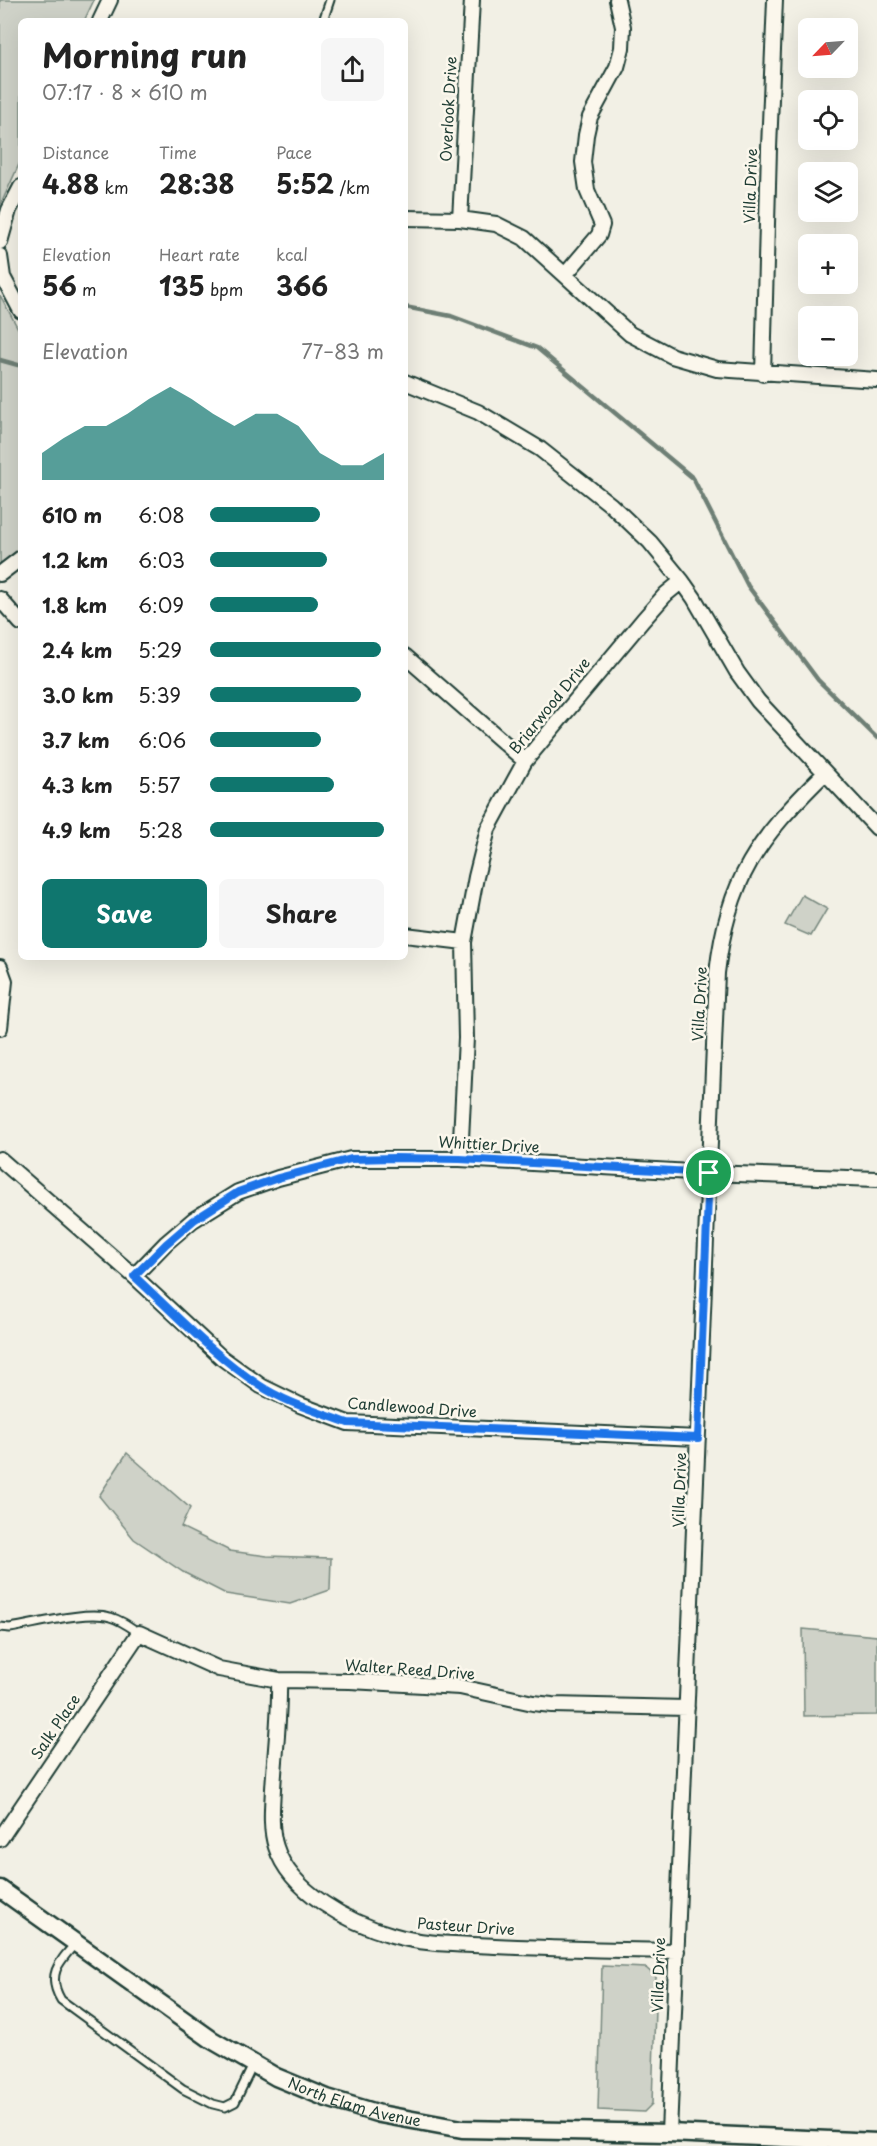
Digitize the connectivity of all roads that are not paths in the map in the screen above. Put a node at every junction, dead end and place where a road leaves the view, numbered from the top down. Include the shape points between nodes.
1 (110, 0) edge
2 (330, 0) edge
3 (472, 0) edge
4 (617, 0) edge
5 (776, 0) edge
6 (101, 18) edge
7 (324, 18) edge
8 (18, 193) edge
9 (408, 218) edge
10 (460, 219) junction
11 (0, 242) edge
12 (0, 256) edge
13 (565, 275) junction
14 (18, 305) edge
15 (764, 374) junction
16 (877, 380) edge
17 (408, 383) edge
18 (18, 560) edge
19 (0, 574) edge
20 (682, 581) junction
21 (0, 599) edge
22 (18, 620) edge
23 (408, 660) edge
24 (525, 760) junction
25 (824, 774) junction
26 (877, 828) edge
27 (408, 935) edge
28 (464, 942) junction
29 (0, 967) edge
30 (0, 1029) edge
31 (0, 1159) edge
32 (460, 1159) junction
33 (709, 1173) junction
34 (877, 1179) edge
35 (134, 1276) junction
36 (698, 1438) junction
37 (0, 1627) edge
38 (139, 1633) junction
39 (279, 1680) junction
40 (687, 1708) junction
41 (0, 1839) edge
42 (0, 1889) edge
43 (76, 1943) junction
44 (677, 1951) junction
45 (254, 2063) junction
46 (669, 2133) junction
47 (877, 2142) edge

1 - 6 street
2 - 7 lane
3 - 10 street, Overlook Drive
4 - 13 street via 623,27 622,48 617,68 590,117 583,162 587,190 602,225 599,235
5 - 15 street, Villa Drive
8 - 11 street
9 - 10 street
10 - 13 street via 496,224 524,238
12 - 14 street via 3,277
13 - 15 street via 630,333 672,356 717,369
15 - 16 street
17 - 20 street via 478,412 540,449 611,505 650,542
18 - 19 street
20 - 24 street, Briarwood Drive via 643,620
20 - 25 street via 758,701
21 - 22 street
23 - 24 street
24 - 28 street, Briarwood Drive via 488,829
25 - 26 street
25 - 33 street, Villa Drive via 761,843 729,907 717,973
27 - 28 street
28 - 32 street, Briarwood Drive via 466,1038
29 - 30 street via 5,981
31 - 35 street, Candlewood Drive
32 - 33 street, Whittier Drive
32 - 35 street, Whittier Drive via 351,1159 238,1192 194,1220
33 - 34 street, Whittier Drive
33 - 36 street, Villa Drive
35 - 36 street, Candlewood Drive via 222,1359 261,1386 348,1423
36 - 40 street, Villa Drive
37 - 38 lane via 92,1614 108,1616
38 - 39 street, Walter Reed Drive via 219,1669
38 - 41 street, Salk Place
39 - 40 street, Walter Reed Drive via 460,1688 552,1705
39 - 44 street, Pasteur Drive via 272,1831 276,1849 294,1879 331,1907 356,1922 422,1942
40 - 44 street, Villa Drive
42 - 43 street, North Elam Avenue
43 - 45 street, North Elam Avenue via 202,2033
43 - 45 lane via 53,1978 61,2000 183,2089 213,2104 230,2106 236,2102
44 - 46 street, Villa Drive
45 - 46 street, North Elam Avenue via 276,2077 327,2098 380,2114 462,2129
46 - 47 street, North Elam Avenue

